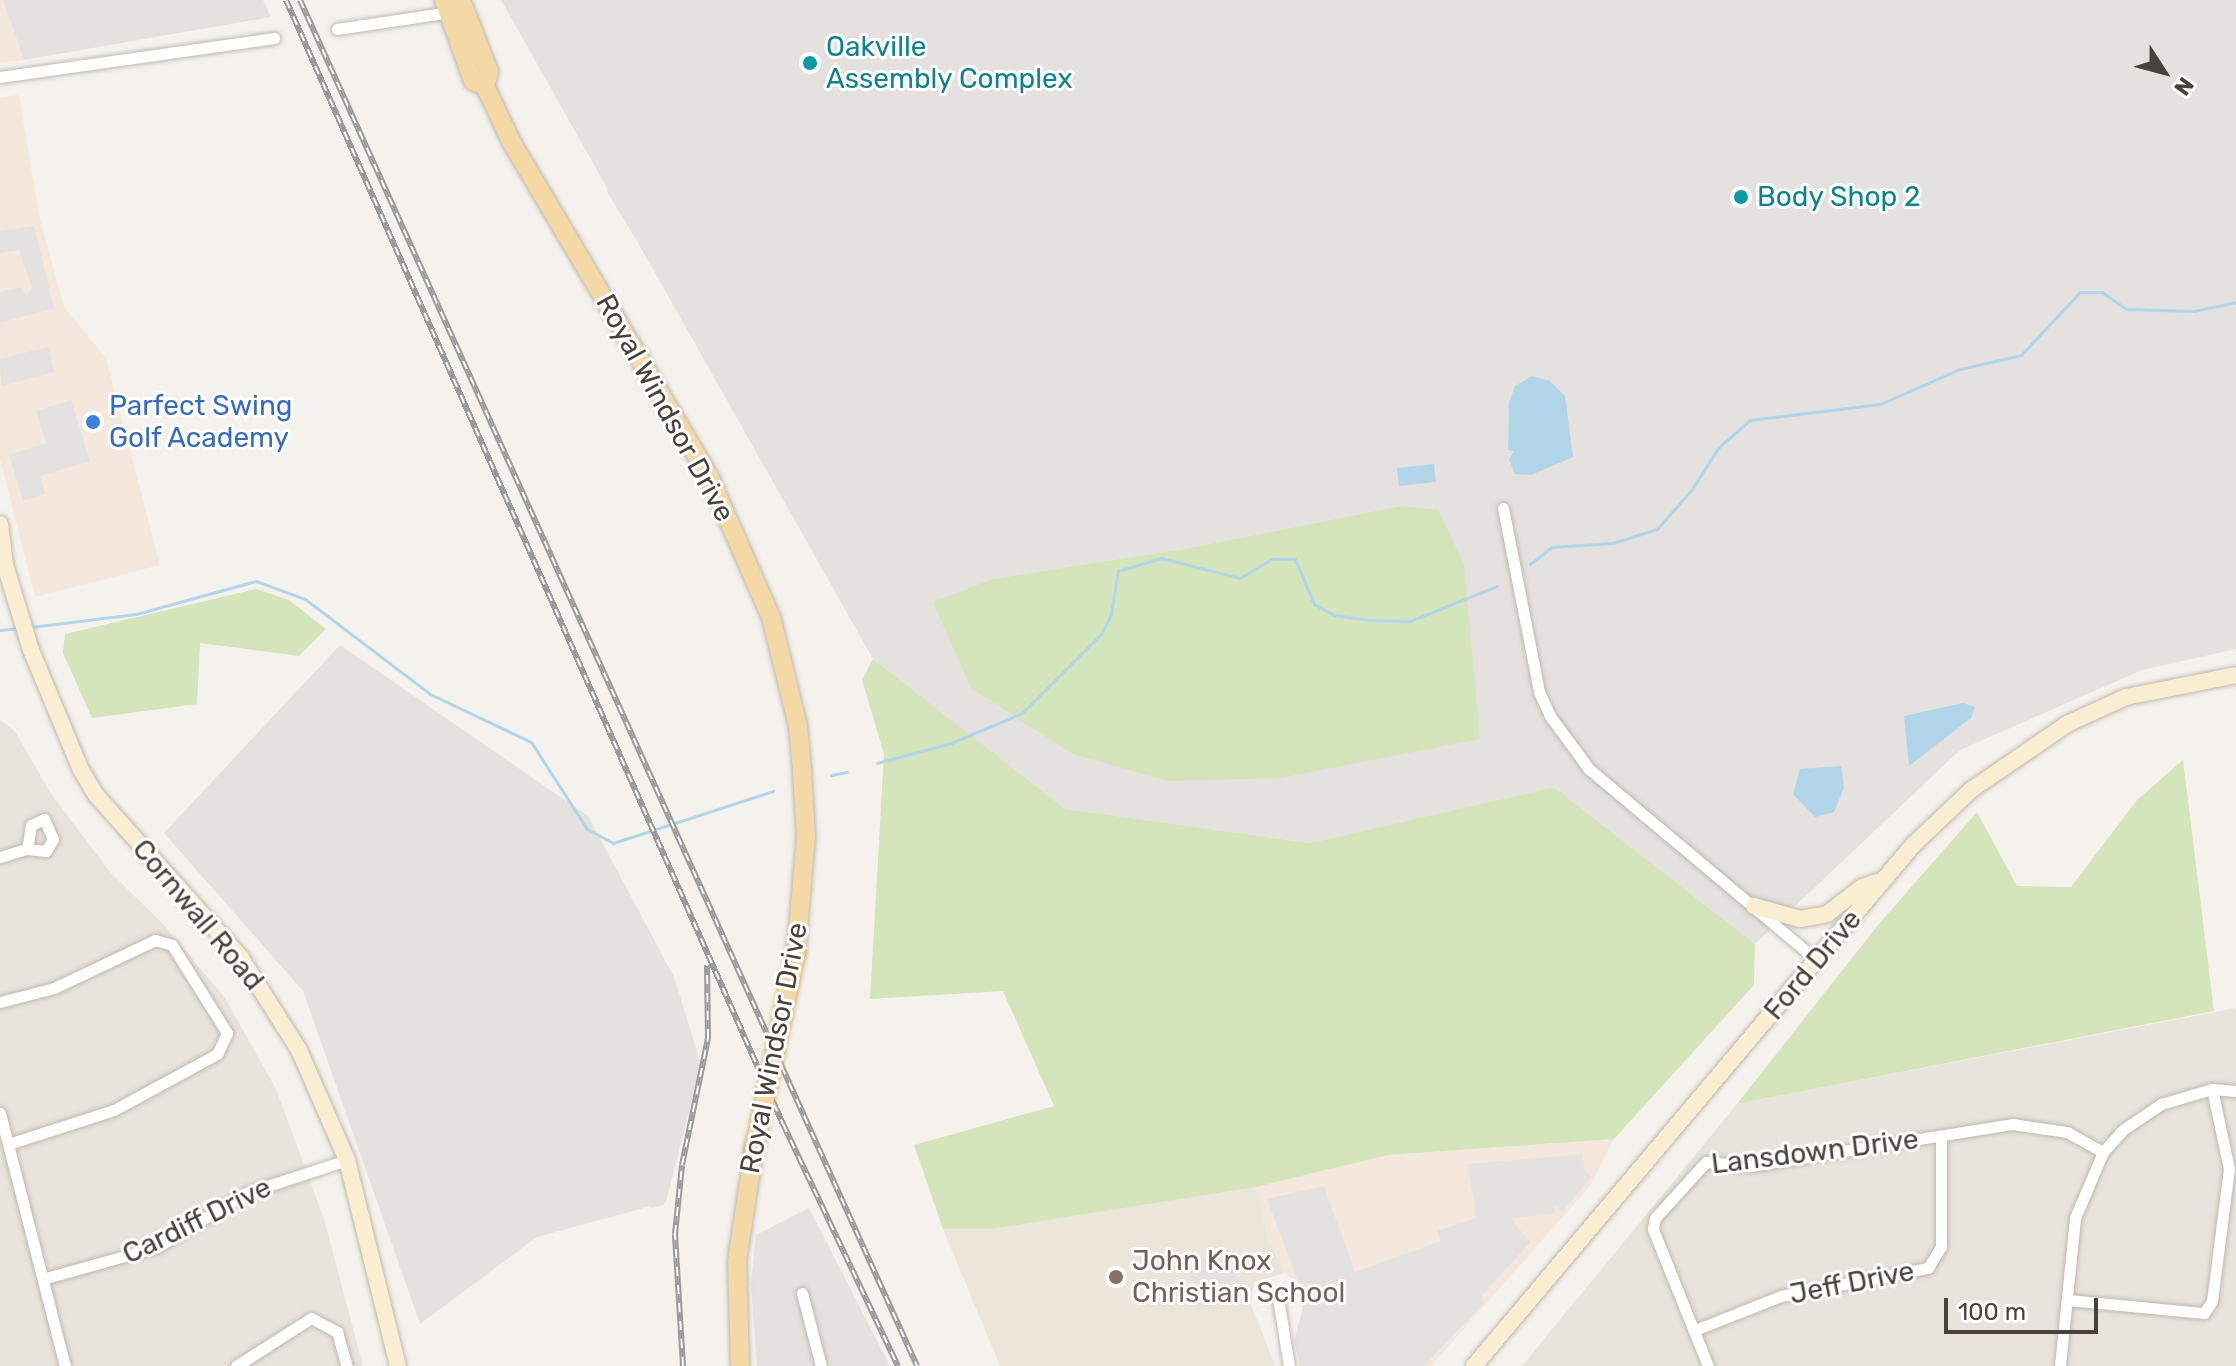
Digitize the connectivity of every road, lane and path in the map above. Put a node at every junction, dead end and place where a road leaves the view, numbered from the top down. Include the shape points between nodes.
1 (455, 6) edge
2 (337, 29) dead end
3 (274, 38) dead end
4 (0, 77) edge
5 (1503, 508) dead end
6 (0, 524) edge
7 (2, 564) edge
8 (2234, 672) edge
9 (27, 849) dead end
10 (0, 857) edge
11 (1886, 880) junction
12 (1754, 906) junction
13 (1817, 960) junction
14 (0, 1002) edge
15 (2212, 1089) junction
16 (2236, 1091) edge
17 (0, 1113) edge
18 (1941, 1136) junction
19 (8, 1144) junction
20 (2103, 1152) junction
21 (347, 1160) junction
22 (46, 1278) junction
23 (802, 1293) dead end
24 (1278, 1298) dead end
25 (2068, 1300) junction
26 (1695, 1330) junction
27 (65, 1366) edge
28 (236, 1366) edge
29 (347, 1366) edge
30 (398, 1366) edge
31 (740, 1366) edge
32 (821, 1366) edge
33 (1289, 1366) edge
34 (1474, 1366) edge
35 (1708, 1366) edge
36 (2060, 1366) edge

1 - 2 street
1 - 31 main road, Royal Windsor Drive, bridge via 473,81 485,86 518,155 709,476 771,617 798,726 806,836 796,953 754,1150 737,1261
3 - 4 street
5 - 12 street via 1539,692 1550,716 1589,769
6 - 7 main road, Cornwall Road
7 - 21 main road, Cornwall Road via 63,732 96,795 241,958 299,1050
8 - 11 main road, Ford Drive via 2126,697 2067,724 1971,790
9 - 10 street
11 - 12 main road via 1862,887 1827,914 1800,919
11 - 13 main road, Ford Drive
12 - 13 street
13 - 34 main road, Ford Drive
14 - 19 street via 54,988 155,940 172,945 227,1033 217,1054 114,1110
15 - 16 street
15 - 20 street via 2161,1104 2124,1129
15 - 25 street via 2229,1169 2212,1301 2204,1313
17 - 19 street
18 - 20 street, Lansdown Drive via 2039,1124
18 - 26 street, Jeff Drive via 1941,1246 1928,1268 1781,1296
18 - 26 street, Lansdown Drive via 1750,1166 1715,1160 1697,1168 1655,1218 1653,1229
19 - 22 street
20 - 25 street via 2075,1218
21 - 22 street, Cardiff Drive via 246,1193 157,1247
21 - 30 main road, Cornwall Road
22 - 27 street
23 - 32 street
24 - 33 street
25 - 36 street
26 - 35 street, Lansdown Drive
28 - 29 street via 311,1318 337,1332

